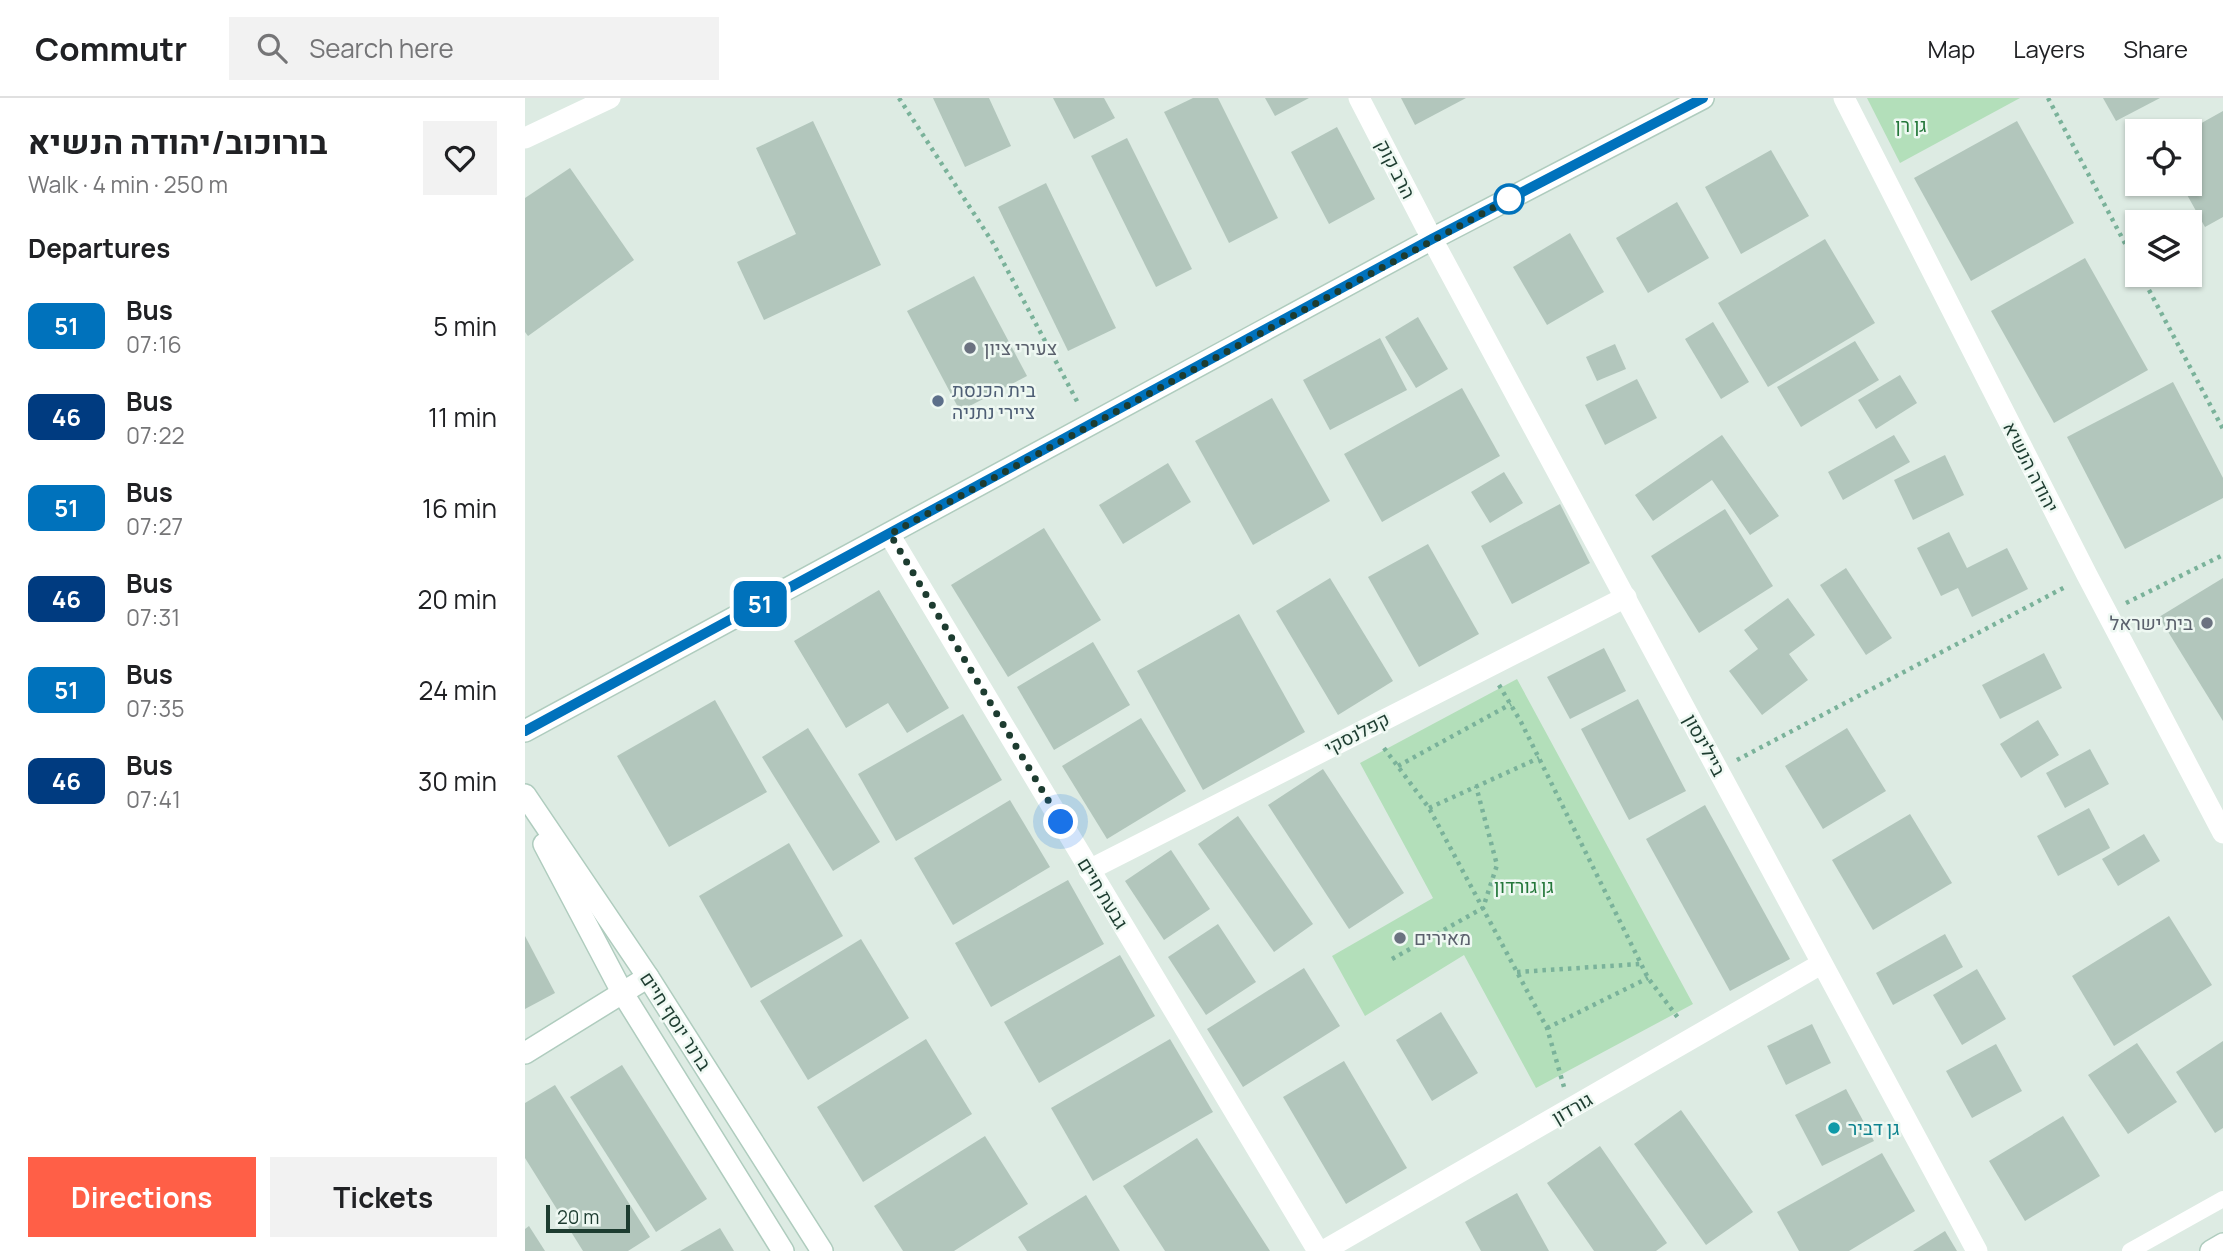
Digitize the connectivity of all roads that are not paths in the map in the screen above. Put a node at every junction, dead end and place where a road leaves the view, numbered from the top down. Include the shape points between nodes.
1 (610, 98) edge
2 (1359, 98) edge
3 (1703, 98) edge
4 (1844, 98) edge
5 (525, 138) edge
6 (1432, 239) junction
7 (890, 534) junction
8 (1626, 597) junction
9 (559, 713) junction
10 (525, 714) edge
11 (525, 731) edge
12 (525, 795) edge
13 (525, 808) edge
14 (2223, 834) edge
15 (1089, 870) junction
16 (1821, 964) junction
17 (648, 977) junction
18 (622, 992) junction
19 (525, 1053) edge
20 (2222, 1200) edge
21 (2223, 1244) edge
22 (783, 1251) edge
23 (822, 1251) edge
24 (1318, 1251) edge
25 (1323, 1251) edge
26 (1977, 1251) edge
27 (2130, 1251) edge
28 (2211, 1251) edge

1 - 5 street
2 - 6 street, הרב קוק
3 - 6 street
4 - 14 street, יהודה הנשיא
6 - 7 street
6 - 8 street, ביילינסון
7 - 9 street
7 - 15 street, גבעת חיים
8 - 15 street, קפלנסקי
8 - 16 street, ביילינסון
9 - 10 street
9 - 11 street
12 - 17 street, ברנר יוסף חיים
13 - 18 street, ברנר יוסף חיים
15 - 24 street, גבעת חיים
16 - 25 street, גורדון
16 - 26 street, ביילינסון
17 - 18 street
17 - 23 street, ברנר יוסף חיים
18 - 19 street
18 - 22 street, ברנר יוסף חיים
20 - 27 lane
21 - 28 street

